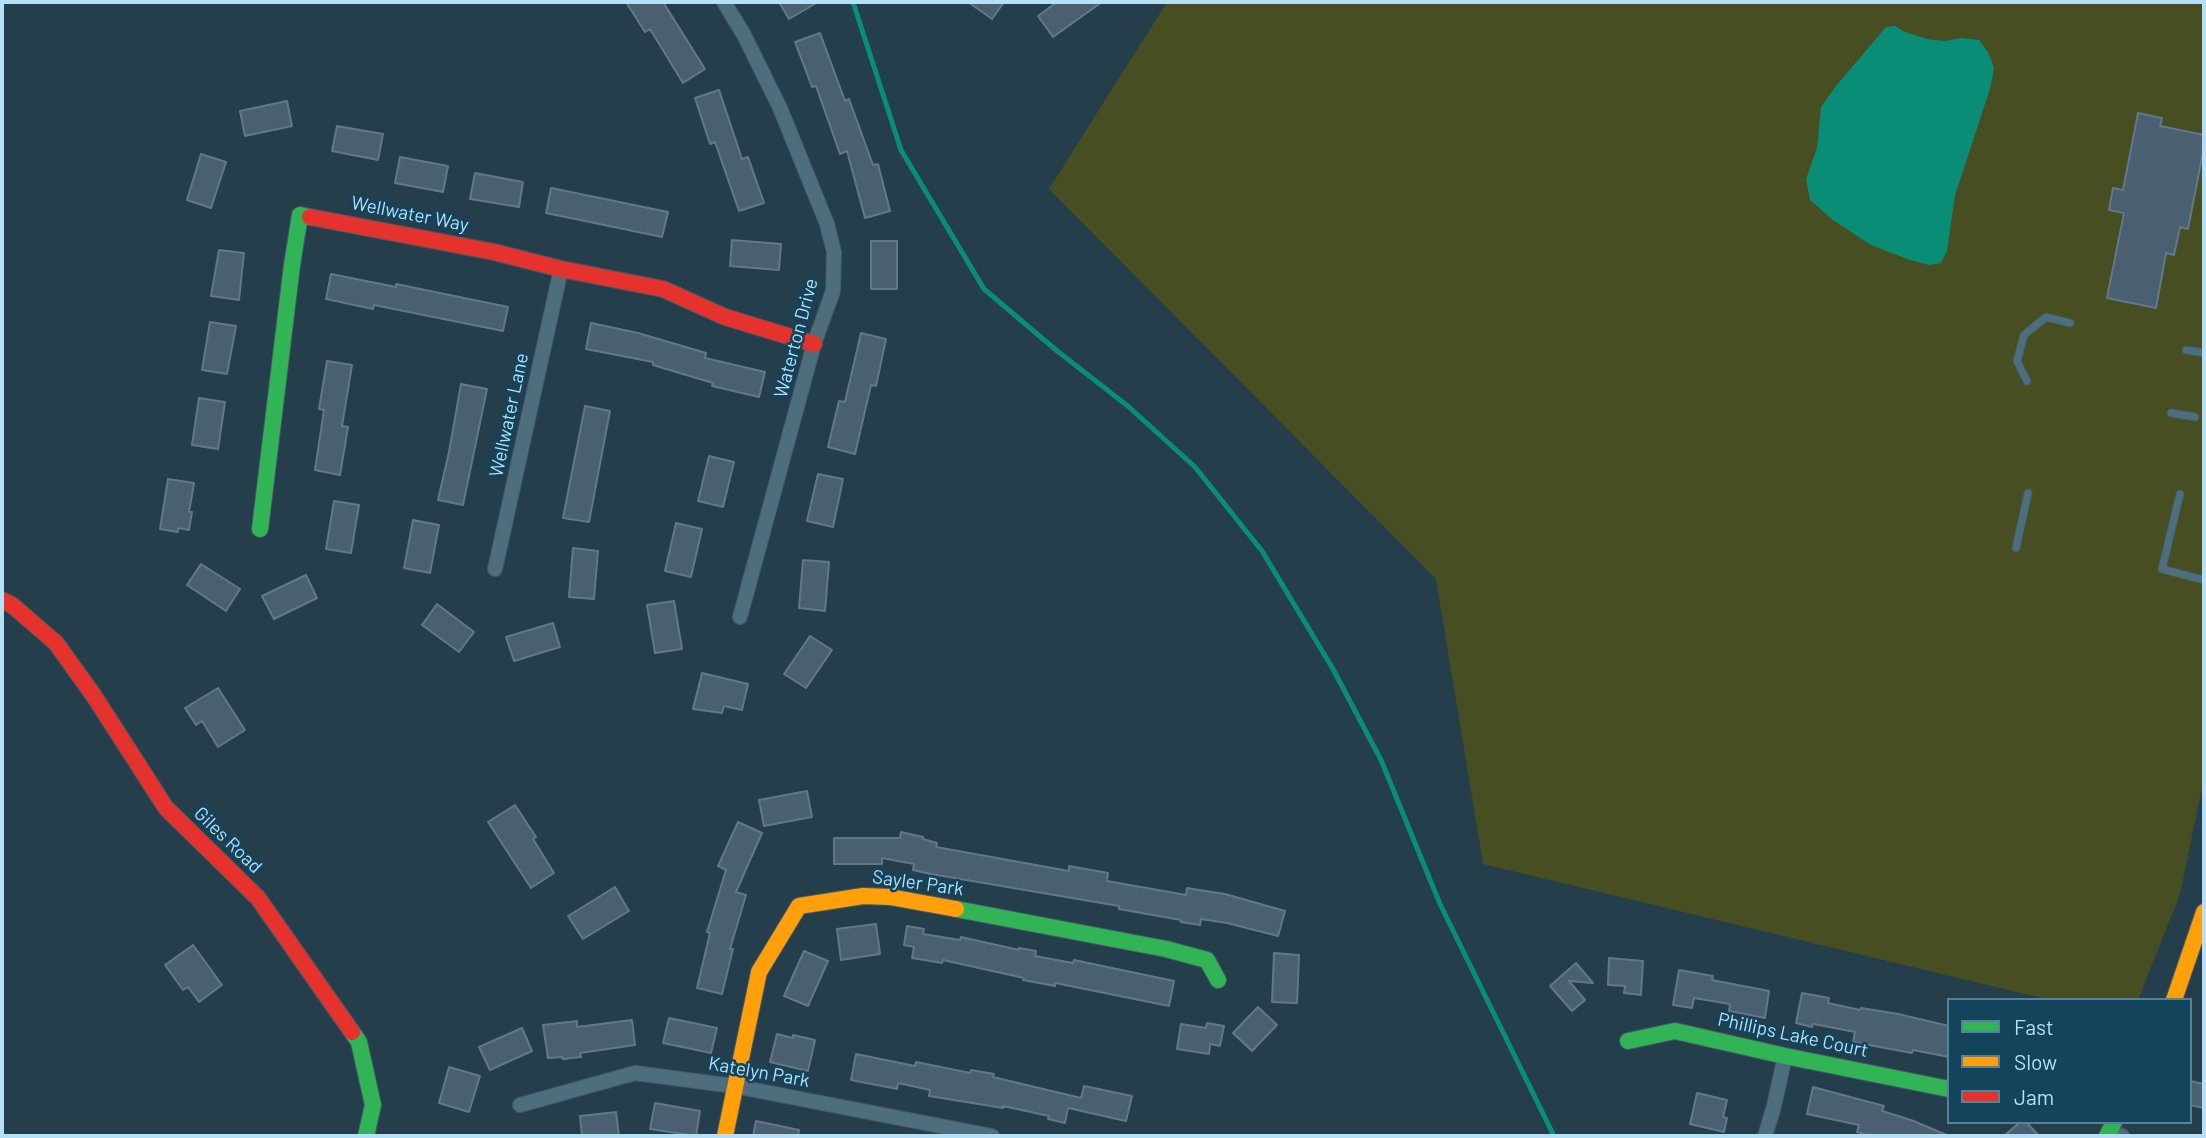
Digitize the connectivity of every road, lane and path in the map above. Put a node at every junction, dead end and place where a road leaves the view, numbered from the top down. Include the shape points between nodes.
1 (724, 2) edge
2 (561, 269) junction
3 (2070, 323) dead end
4 (814, 344) junction
5 (2186, 350) dead end
6 (2204, 353) edge
7 (2027, 381) dead end
8 (2171, 413) dead end
9 (2195, 417) dead end
10 (2028, 493) dead end
11 (2180, 494) dead end
12 (260, 529) dead end
13 (2016, 548) dead end
14 (495, 569) dead end
15 (2204, 580) edge
16 (2, 600) edge
17 (740, 617) dead end
18 (2204, 912) edge
19 (1218, 980) dead end
20 (2175, 998) edge
21 (1628, 1041) dead end
22 (1785, 1056) junction
23 (734, 1086) junction
24 (1947, 1088) edge
25 (520, 1105) dead end
26 (366, 1136) edge
27 (724, 1136) edge
28 (992, 1136) edge
29 (1765, 1136) edge

1 - 4 street, Waterton Drive via 779,108 827,224 834,252 833,291
2 - 4 street, Wellwater Way via 663,289 725,317
2 - 12 street, Wellwater Way via 300,215
2 - 14 street, Wellwater Lane
3 - 7 lane via 2046,317 2024,335 2017,361
4 - 17 street, Waterton Drive
5 - 6 lane
8 - 9 lane
10 - 13 lane
11 - 15 lane via 2162,569
16 - 26 street, Giles Road via 56,643 166,808 258,898 359,1042 373,1105
18 - 20 street
19 - 23 street, Sayler Park via 1207,960 1166,948 903,899 863,896 799,906 759,972
21 - 22 street, Phillips Lake Court via 1675,1031
22 - 24 street, Phillips Lake Court
22 - 29 street
23 - 25 street, Katelyn Park via 635,1073
23 - 27 street, Sayler Park
23 - 28 street, Katelyn Park

